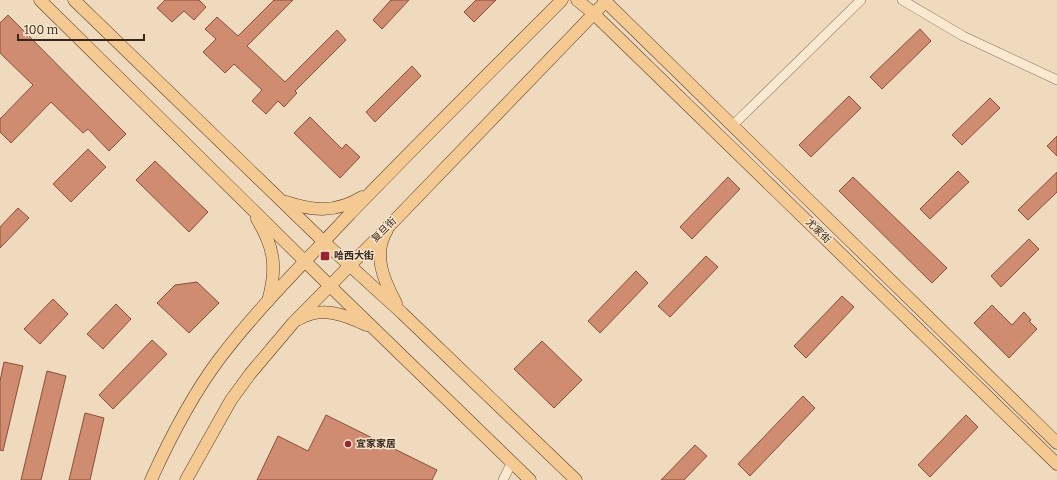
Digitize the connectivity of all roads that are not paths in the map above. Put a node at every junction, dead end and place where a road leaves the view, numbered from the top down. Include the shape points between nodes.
1 (40, 0) edge
2 (74, 0) edge
3 (562, 0) edge
4 (577, 0) edge
5 (605, 0) edge
6 (861, 0) edge
7 (902, 0) edge
8 (593, 13) junction
9 (1057, 80) edge
10 (732, 126) junction
11 (373, 190) junction
12 (283, 202) junction
13 (248, 204) junction
14 (393, 222) junction
15 (324, 242) junction
16 (305, 260) junction
17 (350, 264) junction
18 (329, 285) junction
19 (268, 302) junction
20 (402, 313) junction
21 (292, 323) junction
22 (378, 332) junction
23 (1057, 442) edge
24 (512, 462) junction
25 (1057, 464) edge
26 (151, 480) edge
27 (186, 480) edge
28 (503, 480) edge
29 (530, 480) edge
30 (576, 480) edge

1 - 13 main road
2 - 12 main road
3 - 11 main road
4 - 8 main road, 尤家街
5 - 8 main road, 复旦街
5 - 10 main road, 尤家街
6 - 10 street
7 - 9 street via 963,36
8 - 14 main road, 复旦街
8 - 25 main road, 尤家街
10 - 23 main road, 尤家街
11 - 12 main road via 356,201 324,210
11 - 15 main road
12 - 15 main road
13 - 16 main road
13 - 19 main road via 273,253 274,272
14 - 17 main road, 复旦街
14 - 20 main road via 381,243 380,258 385,283
15 - 16 main road
15 - 17 main road
16 - 18 main road
16 - 19 main road
17 - 18 main road, 复旦街
17 - 20 main road
18 - 21 main road, 复旦街
18 - 22 main road
19 - 26 main road via 223,354 194,398
20 - 30 main road
21 - 22 main road via 307,314 322,312 350,317
21 - 27 main road, 复旦街 via 231,400
22 - 24 main road
24 - 28 street
24 - 29 main road

